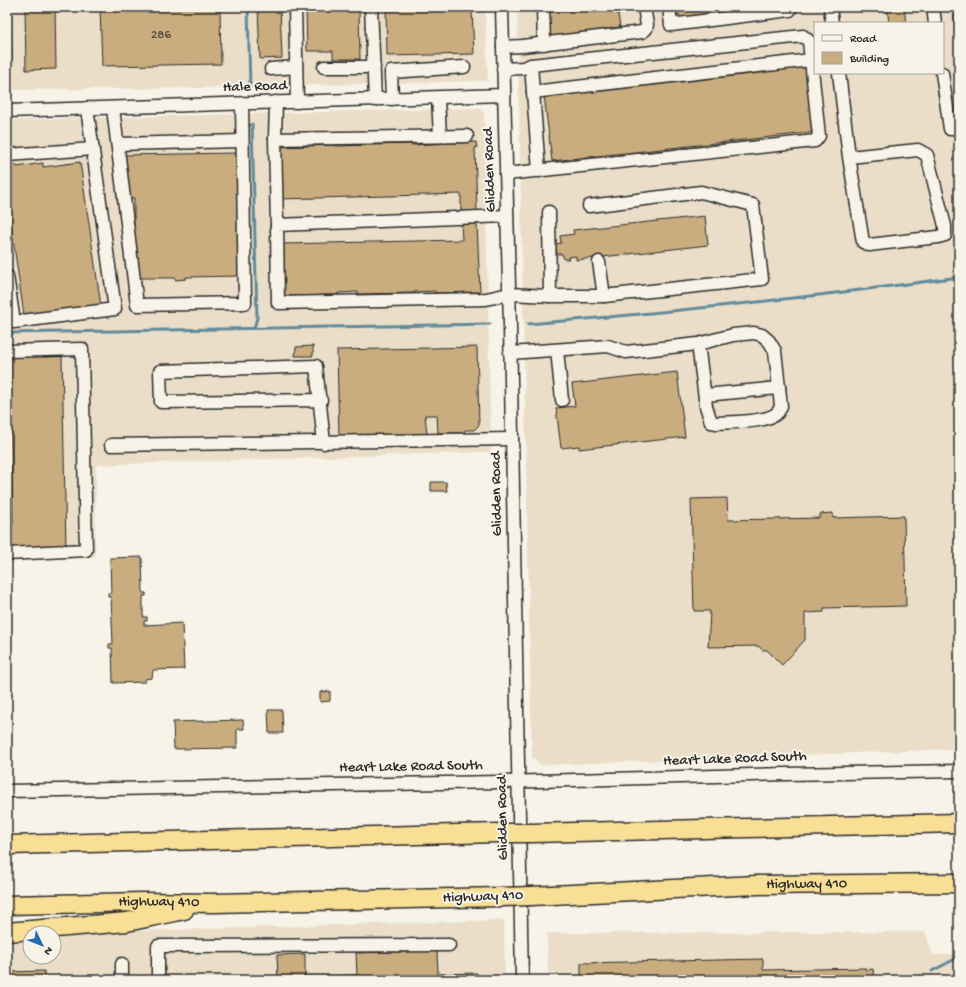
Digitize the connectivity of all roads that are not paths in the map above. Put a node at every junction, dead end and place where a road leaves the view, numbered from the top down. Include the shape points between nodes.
1 (295, 7) edge
2 (371, 7) edge
3 (502, 7) edge
4 (543, 7) edge
5 (644, 7) edge
6 (669, 7) edge
7 (789, 7) edge
8 (830, 7) edge
9 (933, 7) edge
10 (729, 12) edge
11 (832, 22) edge
12 (936, 22) edge
13 (544, 44) junction
14 (503, 47) junction
15 (811, 60) junction
16 (531, 65) junction
17 (296, 67) junction
18 (324, 67) dead end
19 (374, 67) junction
20 (464, 67) dead end
21 (271, 69) dead end
22 (503, 69) junction
23 (839, 74) edge
24 (942, 74) edge
25 (533, 92) junction
26 (504, 95) junction
27 (438, 98) junction
28 (392, 99) junction
29 (375, 100) junction
30 (276, 102) junction
31 (297, 102) junction
32 (242, 104) junction
33 (87, 108) junction
34 (114, 108) junction
35 (7, 111) edge
36 (950, 129) dead end
37 (440, 136) junction
38 (467, 136) dead end
39 (275, 139) junction
40 (242, 141) junction
41 (118, 144) junction
42 (93, 149) junction
43 (7, 155) edge
44 (849, 157) junction
45 (539, 171) junction
46 (506, 174) junction
47 (589, 206) dead end
48 (549, 212) dead end
49 (507, 216) junction
50 (277, 225) junction
51 (599, 262) dead end
52 (7, 276) edge
53 (509, 294) junction
54 (550, 296) junction
55 (604, 296) junction
56 (698, 344) junction
57 (556, 350) junction
58 (7, 351) edge
59 (510, 353) junction
60 (779, 388) junction
61 (705, 395) junction
62 (320, 400) junction
63 (562, 400) dead end
64 (512, 439) junction
65 (324, 443) junction
66 (111, 445) dead end
67 (7, 554) edge
68 (959, 770) edge
69 (519, 781) junction
70 (7, 791) edge
71 (959, 823) edge
72 (7, 845) edge
73 (959, 882) edge
74 (214, 903) junction
75 (7, 904) edge
76 (7, 932) edge
77 (449, 945) dead end
78 (122, 964) dead end
79 (122, 980) edge
80 (158, 980) edge
81 (522, 980) edge

1 - 17 street
2 - 19 street
3 - 14 street, Glidden Road
4 - 13 street
5 - 13 street via 647,25 642,32
6 - 10 street via 671,25
7 - 10 street via 790,10
8 - 11 street
9 - 12 street
13 - 14 street
14 - 22 street, Glidden Road
15 - 16 street via 809,41 803,36
15 - 25 street
15 - 45 street via 819,136 815,141
16 - 22 street
16 - 25 street
17 - 21 street
17 - 31 street
18 - 19 street
19 - 29 street
20 - 28 street via 391,72
22 - 26 street, Glidden Road
23 - 44 street
24 - 36 street
25 - 45 street
26 - 27 street, Hale Road
26 - 46 street, Glidden Road
27 - 28 street, Hale Road
27 - 37 street
28 - 29 street, Hale Road
29 - 31 street, Hale Road
30 - 31 street, Hale Road
30 - 32 street, Hale Road
30 - 39 street
32 - 34 street, Hale Road
32 - 40 street
33 - 34 street, Hale Road
33 - 35 street, Hale Road
33 - 42 street
34 - 41 street
37 - 38 street
37 - 39 street
39 - 50 street
40 - 41 street
40 - 41 street via 245,303 137,305
42 - 43 street
42 - 52 street via 115,309 14,322
44 - 44 street via 863,242 869,244 938,238 944,235 945,226 926,155 918,150
45 - 46 street
46 - 49 street, Glidden Road
47 - 55 street via 701,192 753,205 762,279
48 - 54 street
49 - 50 street
49 - 53 street, Glidden Road
50 - 53 street via 278,303 486,300
51 - 55 street
53 - 54 street
53 - 59 street, Glidden Road
54 - 55 street
56 - 57 street via 626,352 608,346
56 - 60 street via 733,335 762,335 775,351
56 - 61 street
57 - 59 street
57 - 63 street
58 - 67 street via 82,349 86,550
59 - 64 street, Glidden Road
60 - 61 street
60 - 61 street via 779,412 764,419 711,422
62 - 62 street via 316,366 160,371 161,402
62 - 65 street
64 - 65 street
64 - 69 street, Glidden Road
65 - 66 street
68 - 69 street, Heart Lake Road South
69 - 70 street, Heart Lake Road South
69 - 81 street, Glidden Road
71 - 72 highway, bridge
73 - 74 highway, Highway 410, bridge via 756,886 502,897
74 - 75 highway, Highway 410
74 - 76 highway via 128,922
77 - 80 street via 158,946
78 - 79 street

